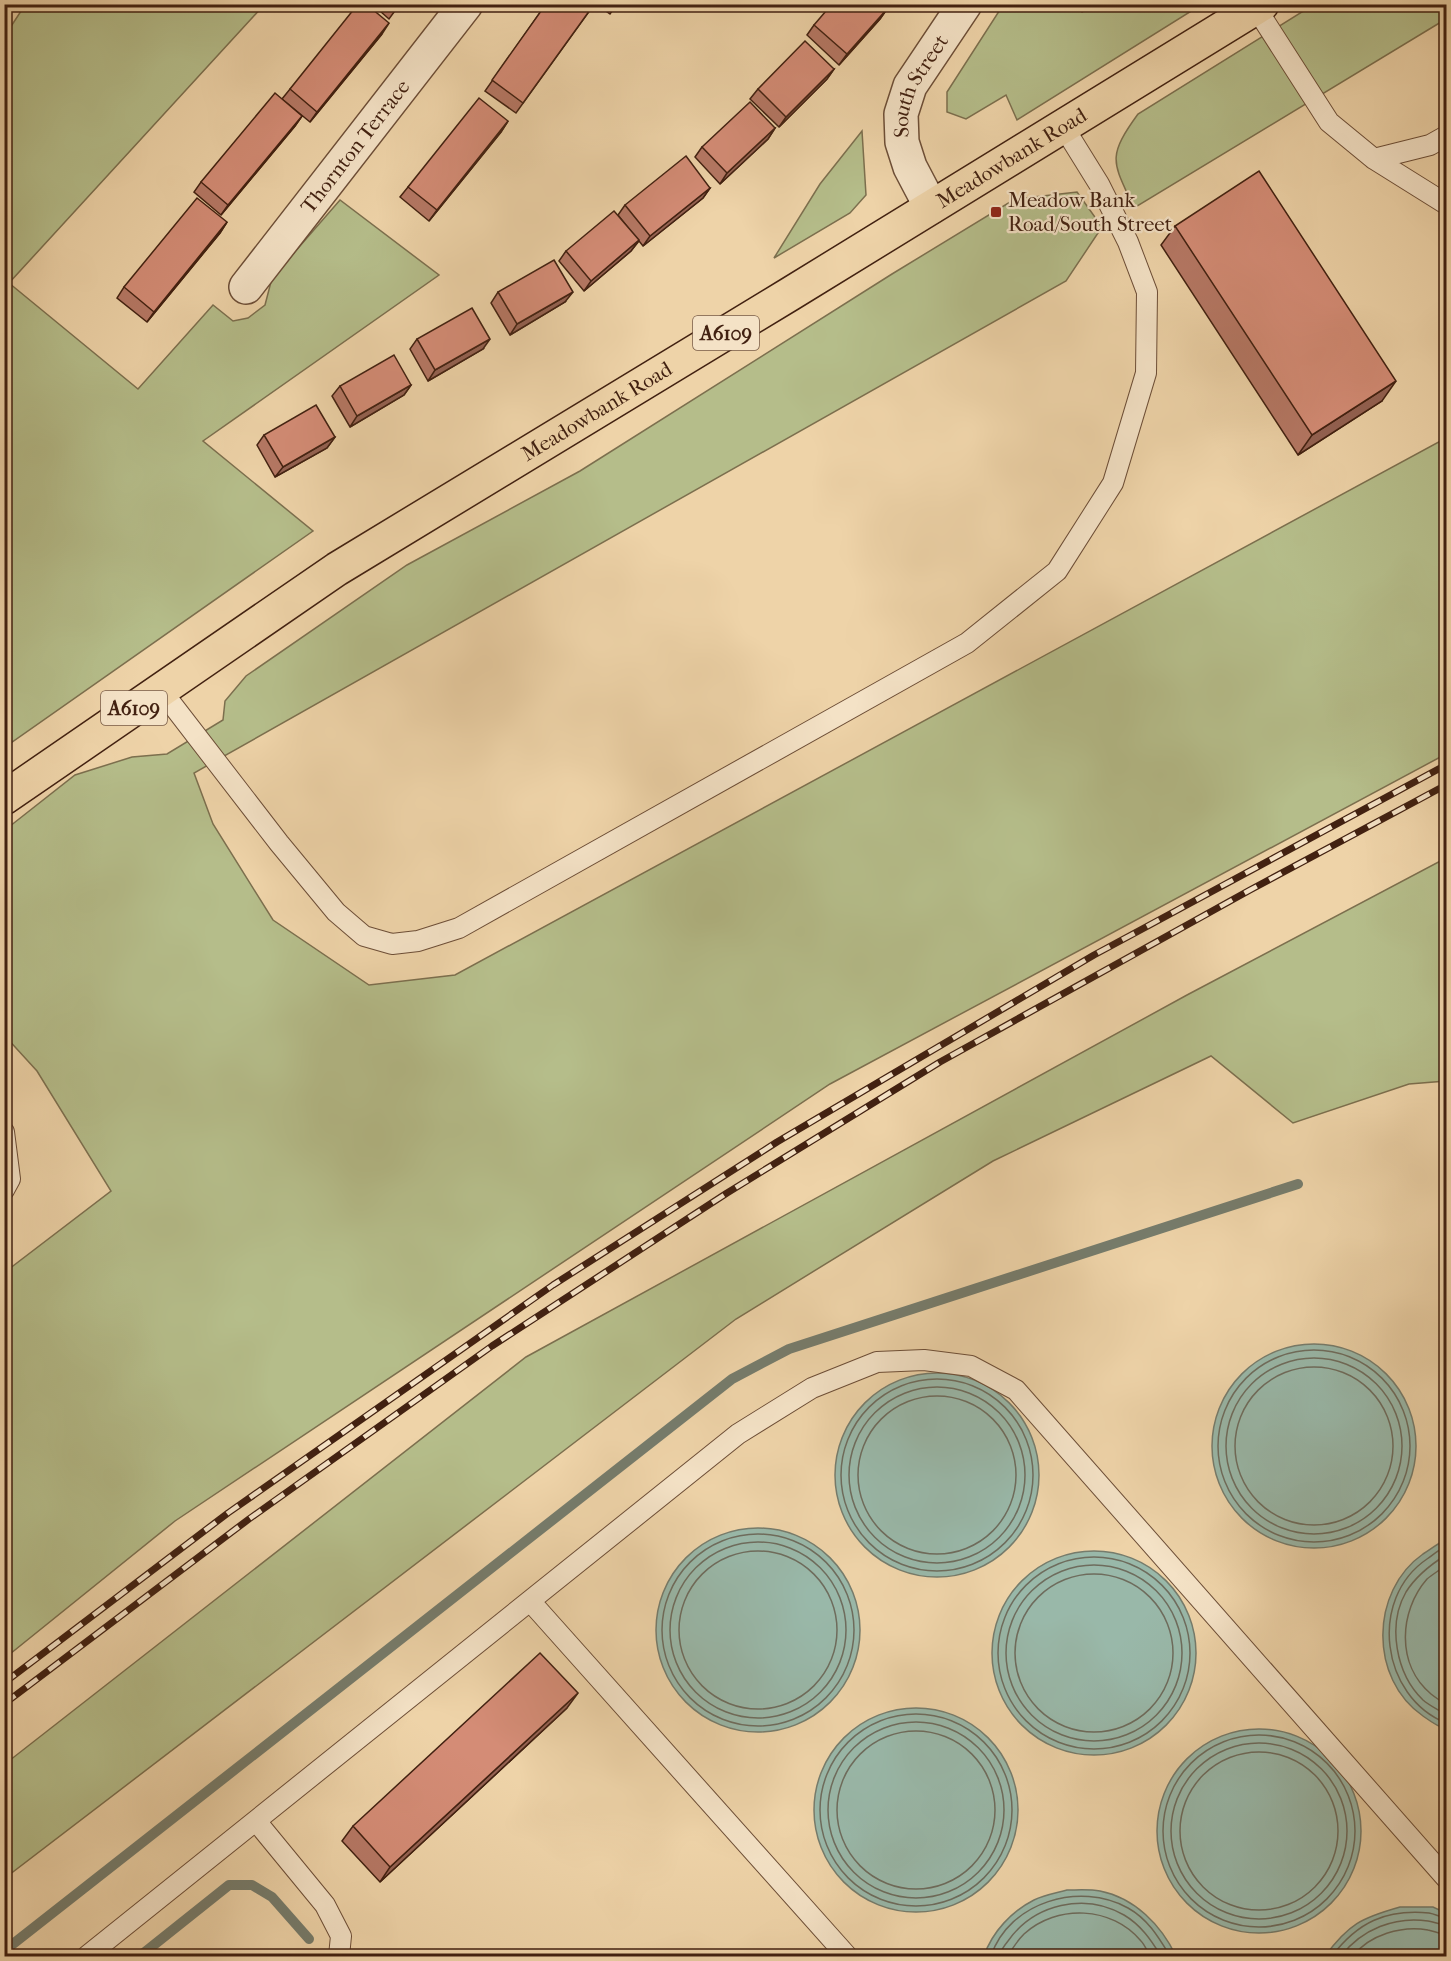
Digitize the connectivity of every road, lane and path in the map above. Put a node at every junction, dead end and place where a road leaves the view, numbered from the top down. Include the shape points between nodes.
1 (466, 4) edge
2 (965, 4) edge
3 (1259, 6) edge
4 (1063, 126) junction
5 (1446, 136) edge
6 (1374, 159) junction
7 (1446, 204) edge
8 (931, 207) junction
9 (246, 287) dead end
10 (161, 690) junction
11 (4, 798) edge
12 (4, 1132) edge
13 (4, 1190) edge
14 (530, 1601) junction
15 (256, 1821) junction
16 (1446, 1878) edge
17 (87, 1956) edge
18 (339, 1956) edge
19 (847, 1956) edge

1 - 9 street, Thornton Terrace
2 - 8 street, South Street via 910,86 901,114 902,142
3 - 4 main road, Meadowbank Road / A6109
3 - 6 lane via 1329,122
4 - 8 main road, Meadowbank Road / A6109
4 - 10 lane via 1128,242 1147,292 1146,373 1113,483 1057,572 967,643 459,928 418,941 392,944 364,936 336,912
5 - 6 lane via 1430,145
6 - 7 lane
8 - 10 main road, Meadowbank Road / A6109 via 337,568
10 - 11 main road, Meadowbank Road / A6109
12 - 13 lane via 10,1179
14 - 15 lane
14 - 16 lane via 738,1434 812,1388 877,1362 924,1360 970,1366 1016,1390
14 - 19 lane
15 - 17 lane
15 - 18 lane via 325,1905 341,1936

